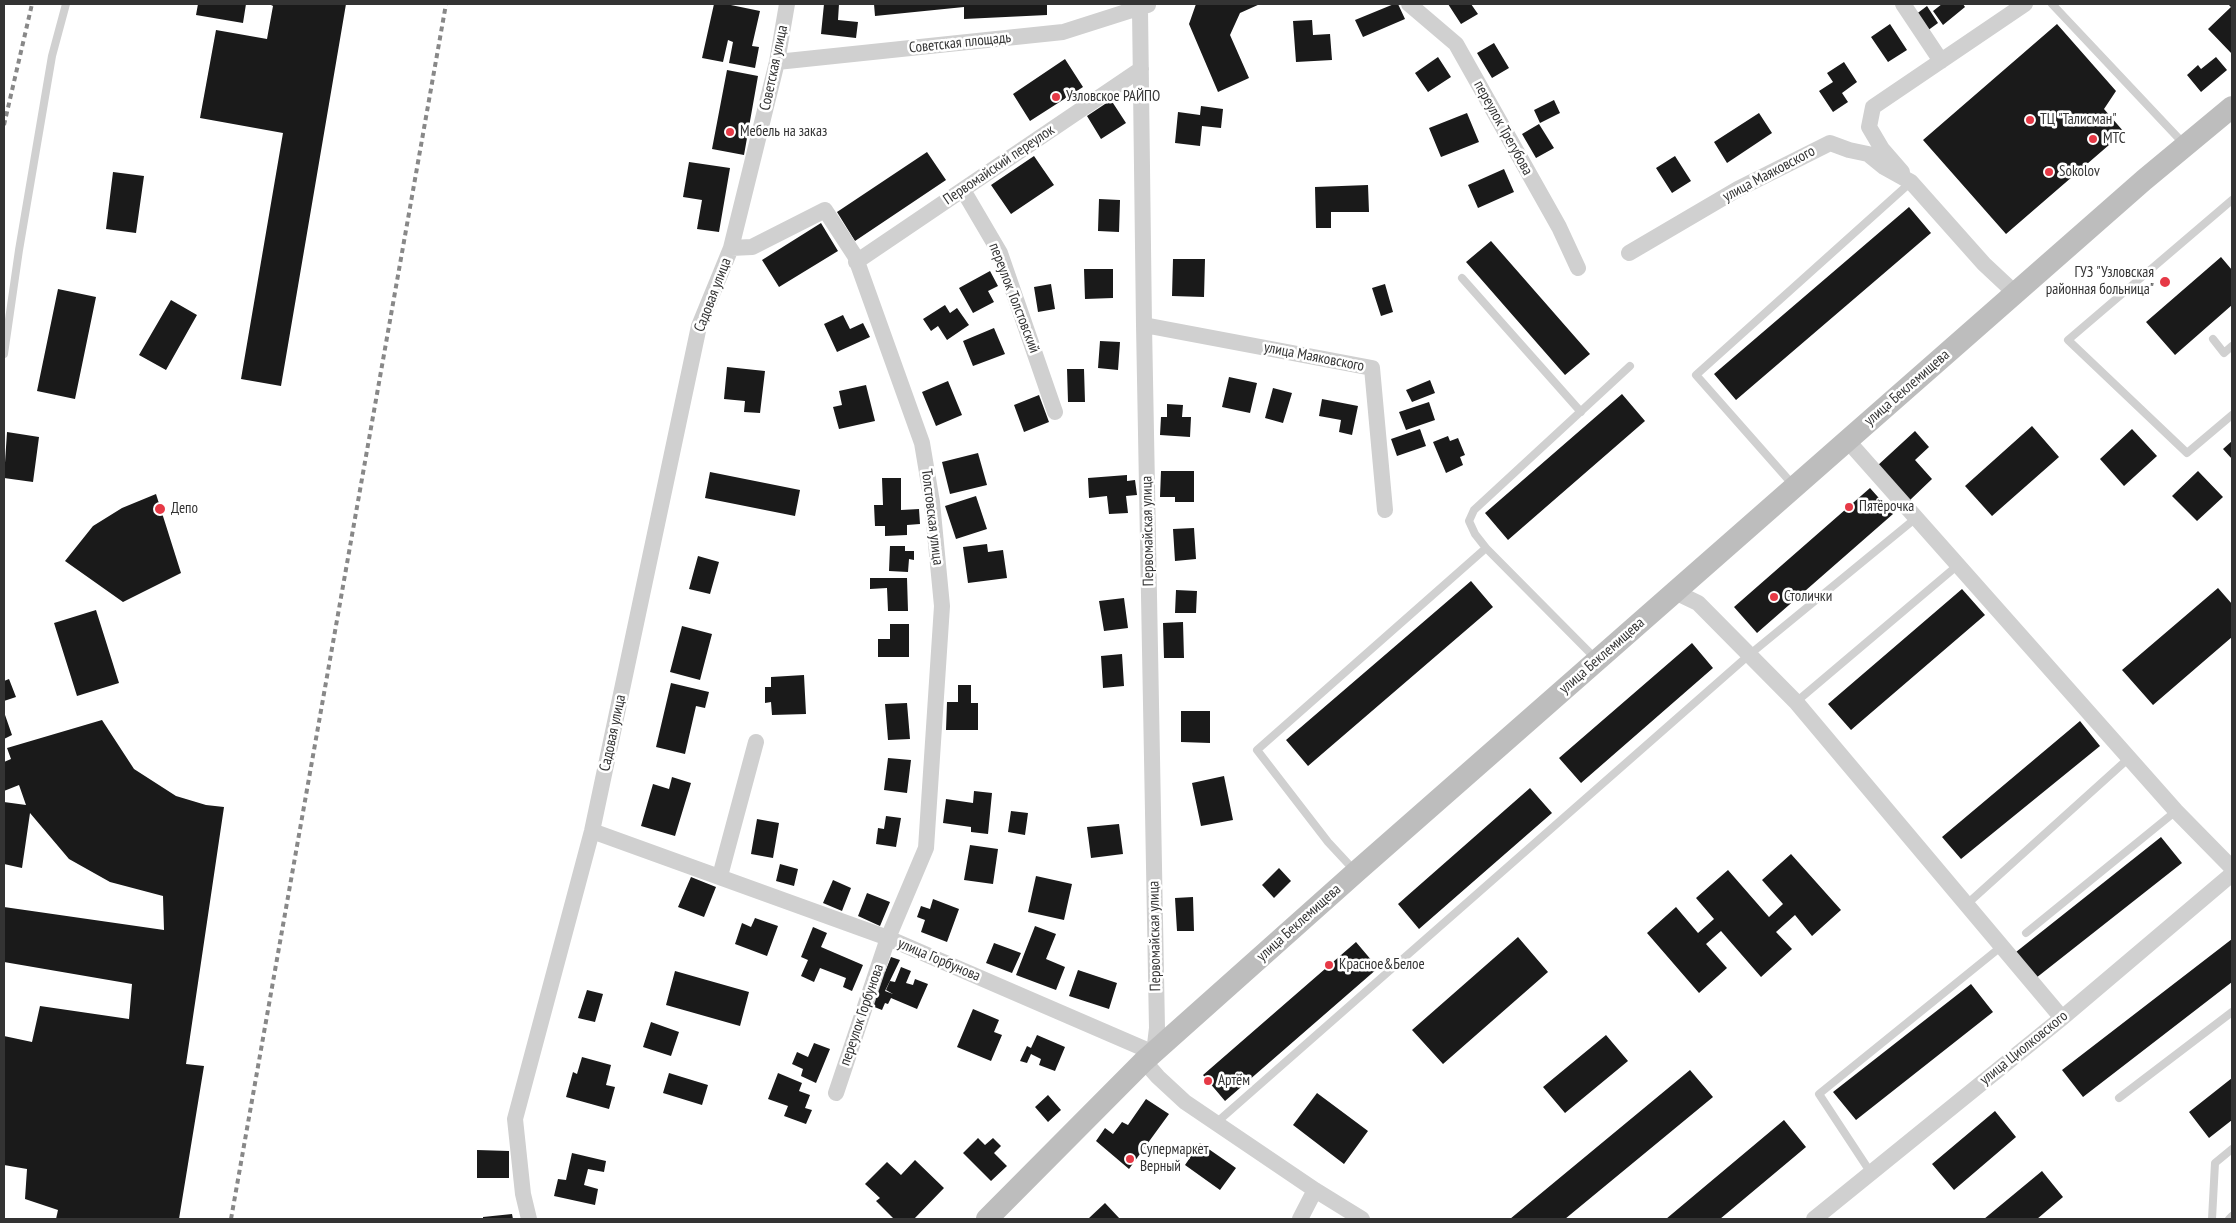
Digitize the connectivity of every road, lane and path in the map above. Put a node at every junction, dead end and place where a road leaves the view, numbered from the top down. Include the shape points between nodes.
1 (66, 4) edge
2 (787, 4) edge
3 (1409, 4) edge
4 (1903, 4) edge
5 (2025, 4) edge
6 (2052, 4) edge
7 (1144, 5) edge
8 (1941, 61) junction
9 (777, 62) junction
10 (1141, 68) junction
11 (2232, 107) edge
12 (2186, 146) junction
13 (1911, 182) junction
14 (962, 190) junction
15 (2232, 200) edge
16 (731, 248) junction
17 (1628, 253) dead end
18 (856, 262) junction
19 (1578, 268) dead end
20 (1462, 278) dead end
21 (2015, 293) junction
22 (1144, 325) junction
23 (2213, 339) dead end
24 (2232, 346) edge
25 (4, 354) edge
26 (1630, 366) dead end
27 (1055, 412) dead end
28 (1581, 412) junction
29 (2232, 415) edge
30 (1848, 440) junction
31 (1795, 487) junction
32 (1385, 510) dead end
33 (1917, 517) junction
34 (1486, 548) junction
35 (1958, 565) junction
36 (1675, 592) junction
37 (1749, 655) junction
38 (1597, 661) junction
39 (1796, 702) junction
40 (756, 742) dead end
41 (2130, 757) junction
42 (2176, 811) junction
43 (592, 830) junction
44 (2232, 868) edge
45 (1356, 872) junction
46 (2232, 874) edge
47 (720, 876) junction
48 (1967, 904) junction
49 (2026, 933) dead end
50 (888, 938) junction
51 (2002, 946) junction
52 (2232, 1012) edge
53 (2062, 1018) junction
54 (1149, 1057) junction
55 (836, 1093) dead end
56 (2119, 1098) dead end
57 (1216, 1123) junction
58 (2232, 1149) edge
59 (1872, 1173) junction
60 (1315, 1190) junction
61 (2232, 1216) edge
62 (528, 1219) edge
63 (987, 1219) edge
64 (1300, 1219) edge
65 (1362, 1219) edge
66 (1814, 1219) edge
67 (2212, 1219) edge
68 (2229, 1219) edge

1 - 25 lane via 52,56
2 - 9 street, Советская улица
3 - 19 street, переулок Трегубова via 1456,44 1559,227
4 - 8 street
5 - 8 street, улица Маяковского
6 - 12 lane
7 - 9 street, Советская площадь via 1063,32
7 - 10 street, Первомайская улица
8 - 13 street, улица Маяковского via 1873,107 1869,127 1882,149
9 - 16 street, Советская улица
10 - 14 street, Первомайский переулок
10 - 22 street, Первомайская улица
11 - 12 main road, улица Беклемищева
12 - 21 main road, улица Беклемищева
13 - 17 street, улица Маяковского via 1868,154 1830,142 1738,189
13 - 21 street, улица Маяковского via 1984,264
13 - 31 lane via 1696,375
14 - 18 street, Первомайский переулок
14 - 27 street, переулок Толстовский via 1000,253
15 - 29 lane via 2068,340 2187,453
16 - 18 street, Толстовская улица via 752,247 825,210
16 - 43 street, Садовая улица via 699,326
18 - 50 street, Толстовская улица via 922,443 932,502 942,606 926,848
20 - 28 lane
21 - 30 main road, улица Беклемищева
22 - 32 street, улица Маяковского via 1372,368
22 - 54 street, Первомайская улица via 1157,1028
23 - 24 lane via 2224,353
26 - 28 lane
28 - 34 lane via 1474,510 1469,521
30 - 31 main road, улица Беклемищева
30 - 33 street
31 - 36 main road, улица Беклемищева
33 - 35 street
33 - 37 lane
34 - 38 lane
34 - 45 lane via 1257,750 1328,842
35 - 39 lane
35 - 41 street
36 - 37 street via 1698,603
36 - 38 main road, улица Беклемищева
37 - 39 street
37 - 57 lane
38 - 45 main road, улица Беклемищева
39 - 48 street
40 - 47 street
41 - 42 street
41 - 48 lane
42 - 44 street
42 - 49 lane
43 - 47 street, улица Горбунова
43 - 62 street, Садовая улица via 515,1120
45 - 54 main road, улица Беклемищева
46 - 53 street, улица Циолковского
47 - 50 street, улица Горбунова
48 - 51 street
50 - 54 street, улица Горбунова
50 - 55 street, переулок Горбунова
51 - 53 street
51 - 59 lane via 1819,1094
52 - 56 lane
53 - 59 street, улица Циолковского
54 - 57 street via 1158,1078
54 - 63 main road, улица Беклемищева
57 - 60 street
58 - 67 lane via 2215,1163
59 - 66 street, улица Циолковского
60 - 64 street
60 - 65 street
61 - 68 lane

